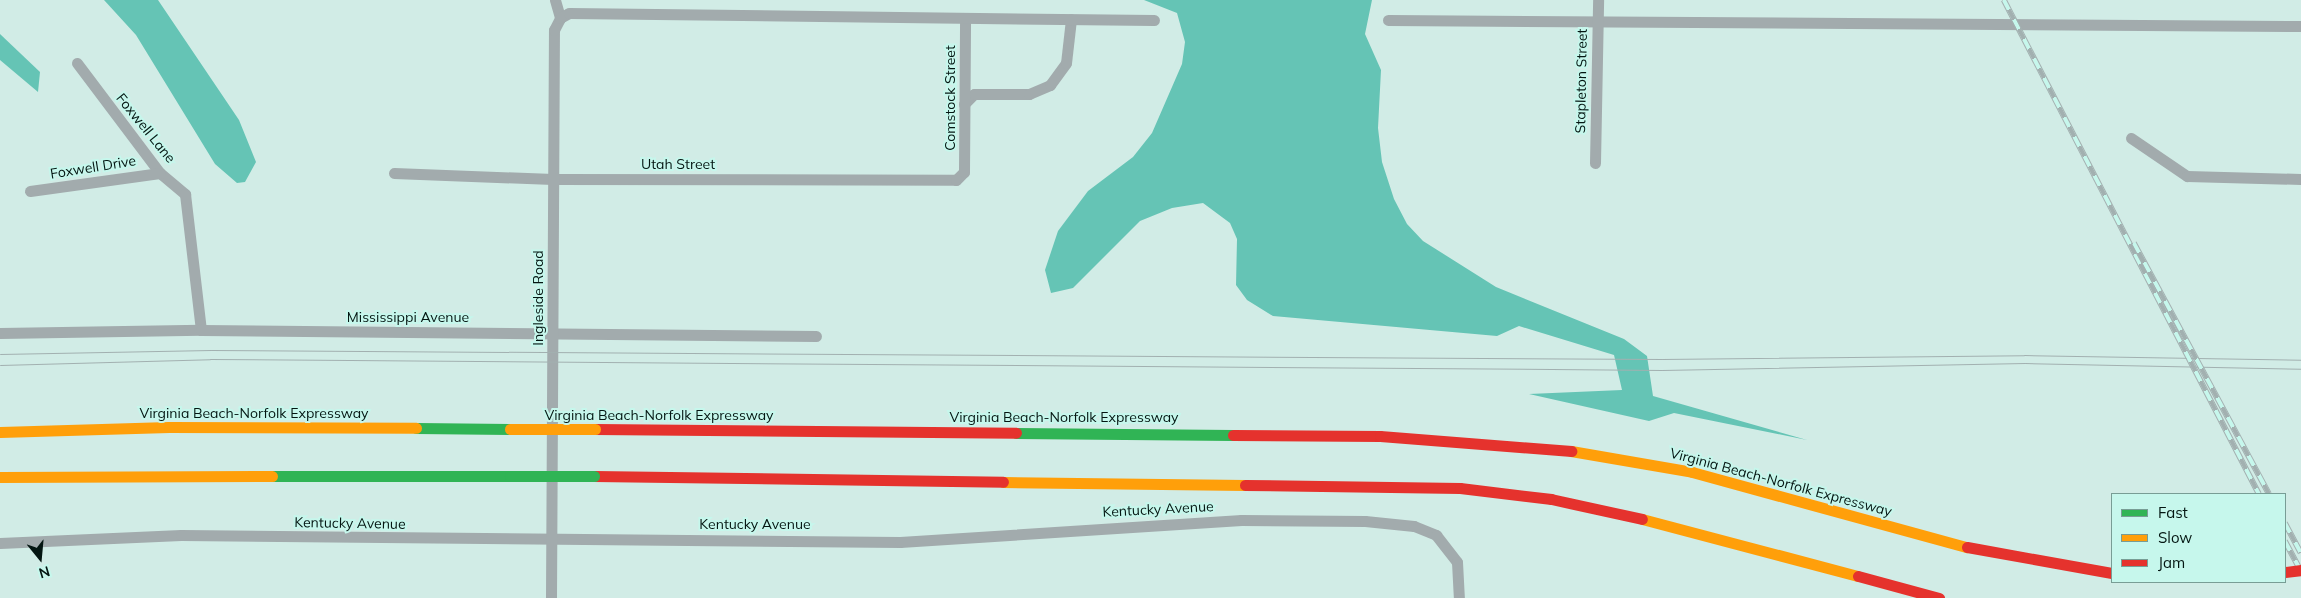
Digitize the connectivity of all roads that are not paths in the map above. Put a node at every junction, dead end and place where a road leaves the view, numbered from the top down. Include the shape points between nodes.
1 (555, 0) edge
2 (1598, 0) edge
3 (560, 18) junction
4 (965, 19) junction
5 (1071, 20) junction
6 (1154, 20) dead end
7 (1388, 20) dead end
8 (1597, 20) junction
9 (2301, 26) edge
10 (78, 63) dead end
11 (964, 104) junction
12 (2131, 138) dead end
13 (1595, 163) dead end
14 (160, 173) junction
15 (394, 173) dead end
16 (961, 177) joint
17 (553, 179) junction
18 (2301, 179) edge
19 (30, 191) dead end
20 (201, 330) junction
21 (0, 333) edge
22 (553, 335) junction
23 (816, 336) dead end
24 (0, 432) edge
25 (0, 477) edge
26 (551, 538) junction
27 (0, 543) edge
28 (2301, 570) edge
29 (2286, 572) edge
30 (2111, 573) edge
31 (551, 598) edge
32 (1459, 598) edge
33 (1939, 598) edge

1 - 3 street, Ingleside Road
2 - 8 street, Stapleton Street
3 - 4 street via 569,13
3 - 17 street, Ingleside Road via 554,30
4 - 5 street
4 - 11 street, Comstock Street
5 - 6 street
5 - 11 street via 1066,63 1050,85 1029,94 974,94
7 - 8 street
8 - 9 street
8 - 13 street, Stapleton Street
10 - 14 street, Foxwell Lane
11 - 16 street, Comstock Street
12 - 18 street via 2187,176
14 - 19 street, Foxwell Drive
14 - 20 street, Foxwell Lane via 189,202
15 - 17 street, Utah Street
16 - 17 street, Utah Street
17 - 22 street, Ingleside Road
20 - 21 street, Mississippi Avenue
20 - 22 street, Mississippi Avenue
22 - 23 street, Mississippi Avenue
22 - 26 street, Ingleside Road
24 - 30 highway, Virginia Beach-Norfolk Expressway, bridge via 169,427 595,429 1380,436 1501,442 1624,458 1692,472 1978,550
25 - 33 highway, bridge via 594,476 1460,488 1551,499 1654,521
26 - 27 street, Kentucky Avenue via 181,535
26 - 31 street, Ingleside Road
26 - 32 street, Kentucky Avenue via 900,542 1241,520 1381,522 1424,529 1446,544 1457,562
28 - 29 highway, bridge

